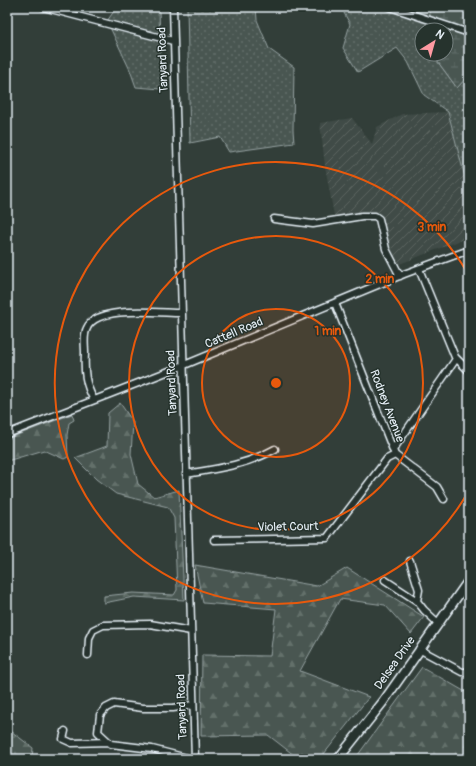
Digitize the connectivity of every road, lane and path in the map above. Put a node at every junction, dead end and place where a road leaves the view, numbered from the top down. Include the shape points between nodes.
1 (43, 7) edge
2 (172, 7) edge
3 (390, 7) edge
4 (469, 33) edge
5 (173, 41) junction
6 (274, 219) dead end
7 (469, 250) edge
8 (419, 269) junction
9 (400, 276) junction
10 (335, 303) junction
11 (180, 313) junction
12 (456, 359) junction
13 (182, 366) junction
14 (469, 370) edge
15 (94, 400) junction
16 (7, 434) edge
17 (275, 449) dead end
18 (394, 453) junction
19 (186, 474) junction
20 (444, 499) dead end
21 (214, 540) dead end
22 (410, 561) dead end
23 (385, 580) dead end
24 (469, 580) edge
25 (417, 601) junction
26 (438, 623) junction
27 (191, 631) junction
28 (419, 649) junction
29 (88, 655) dead end
30 (469, 672) edge
31 (193, 705) junction
32 (65, 731) dead end
33 (109, 742) junction
34 (192, 759) edge
35 (195, 759) edge
36 (338, 759) edge

1 - 5 street
2 - 5 street, Tanyard Road
3 - 4 street
5 - 11 street, Tanyard Road via 179,191
6 - 9 street via 313,224 375,216 379,219 386,249
7 - 8 street, Cattell Road
8 - 9 street, Cattell Road
8 - 12 street
9 - 10 street, Cattell Road
10 - 13 street, Cattell Road
10 - 18 street, Rodney Avenue
11 - 13 street, Tanyard Road
11 - 15 street via 118,313 104,315 91,322 86,328 85,335 85,373 87,387
12 - 14 street
12 - 18 street
13 - 15 street, Cattell Road
13 - 19 street, Tanyard Road
15 - 16 street, Cattell Road
17 - 19 street via 260,458
18 - 20 street, Rodney Avenue via 437,487
18 - 21 street, Violet Court via 327,538
19 - 27 street, Tanyard Road
22 - 25 street via 419,590
23 - 25 street
24 - 26 main road, Delsea Drive
25 - 26 street
26 - 28 main road, Delsea Drive
27 - 29 street via 150,624 103,625 93,630 89,638
27 - 31 street, Tanyard Road
28 - 30 street via 462,672
28 - 36 main road, Delsea Drive via 383,702
31 - 33 street via 143,708 114,704 100,715 98,732
31 - 35 street, Tanyard Road
32 - 33 street via 63,739 72,743
33 - 34 street

